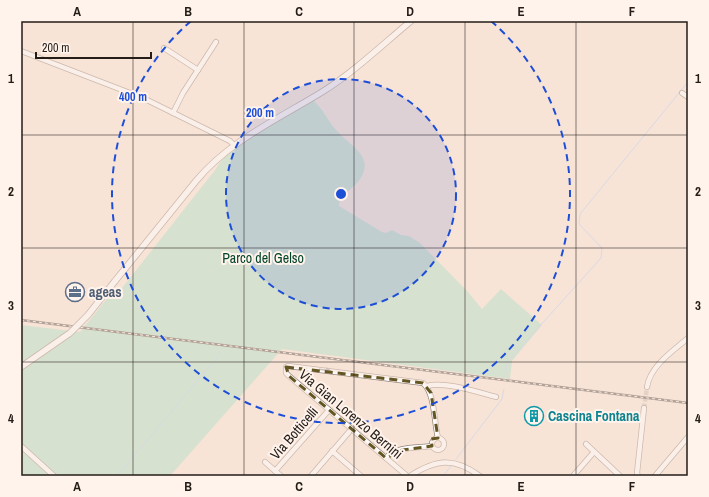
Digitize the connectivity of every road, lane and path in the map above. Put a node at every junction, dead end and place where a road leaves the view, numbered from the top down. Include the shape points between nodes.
1 (411, 21) edge
2 (216, 42) dead end
3 (164, 48) dead end
4 (21, 51) edge
5 (198, 70) junction
6 (682, 93) dead end
7 (688, 97) edge
8 (173, 113) junction
9 (237, 143) junction
10 (688, 338) edge
11 (21, 367) edge
12 (427, 386) junction
13 (647, 387) tunnel mouth
14 (496, 397) dead end
15 (644, 408) tunnel mouth
16 (329, 410) junction
17 (349, 432) dead end
18 (688, 437) edge
19 (438, 438) junction
20 (586, 444) dead end
21 (21, 446) edge
22 (432, 446) junction
23 (332, 451) junction
24 (594, 452) junction
25 (386, 458) junction
26 (265, 462) dead end
27 (275, 471) junction
28 (54, 476) edge
29 (281, 476) edge
30 (312, 476) edge
31 (361, 476) edge
32 (408, 476) edge
33 (480, 476) edge
34 (573, 476) edge
35 (620, 476) edge
36 (638, 476) edge
37 (655, 476) edge

1 - 9 street via 343,78
2 - 5 street
3 - 5 street
4 - 8 street via 143,98
5 - 8 street
6 - 7 street
8 - 9 street
9 - 11 street, bridge via 205,170 88,315 70,333
10 - 13 street via 656,367 649,377
12 - 14 street via 433,384 454,387
16 -> 12 street, Via Gian Lorenzo Bernini via 289,376 286,367 423,383
12 - 19 street via 431,393
15 - 36 street
16 - 25 street, Via Gian Lorenzo Bernini
16 - 27 street, Via Botticelli
17 - 23 street
18 - 37 street
19 - 22 street via 433,440
19 - 22 street via 444,440 443,449 437,450
20 - 24 street
21 - 28 street
22 - 25 street via 402,450 391,453
23 - 30 street
23 - 31 street
24 - 34 street
24 - 35 street
25 - 32 street, Via Gian Lorenzo Bernini
26 - 27 street
27 - 29 street
32 - 33 street via 444,462 459,464

